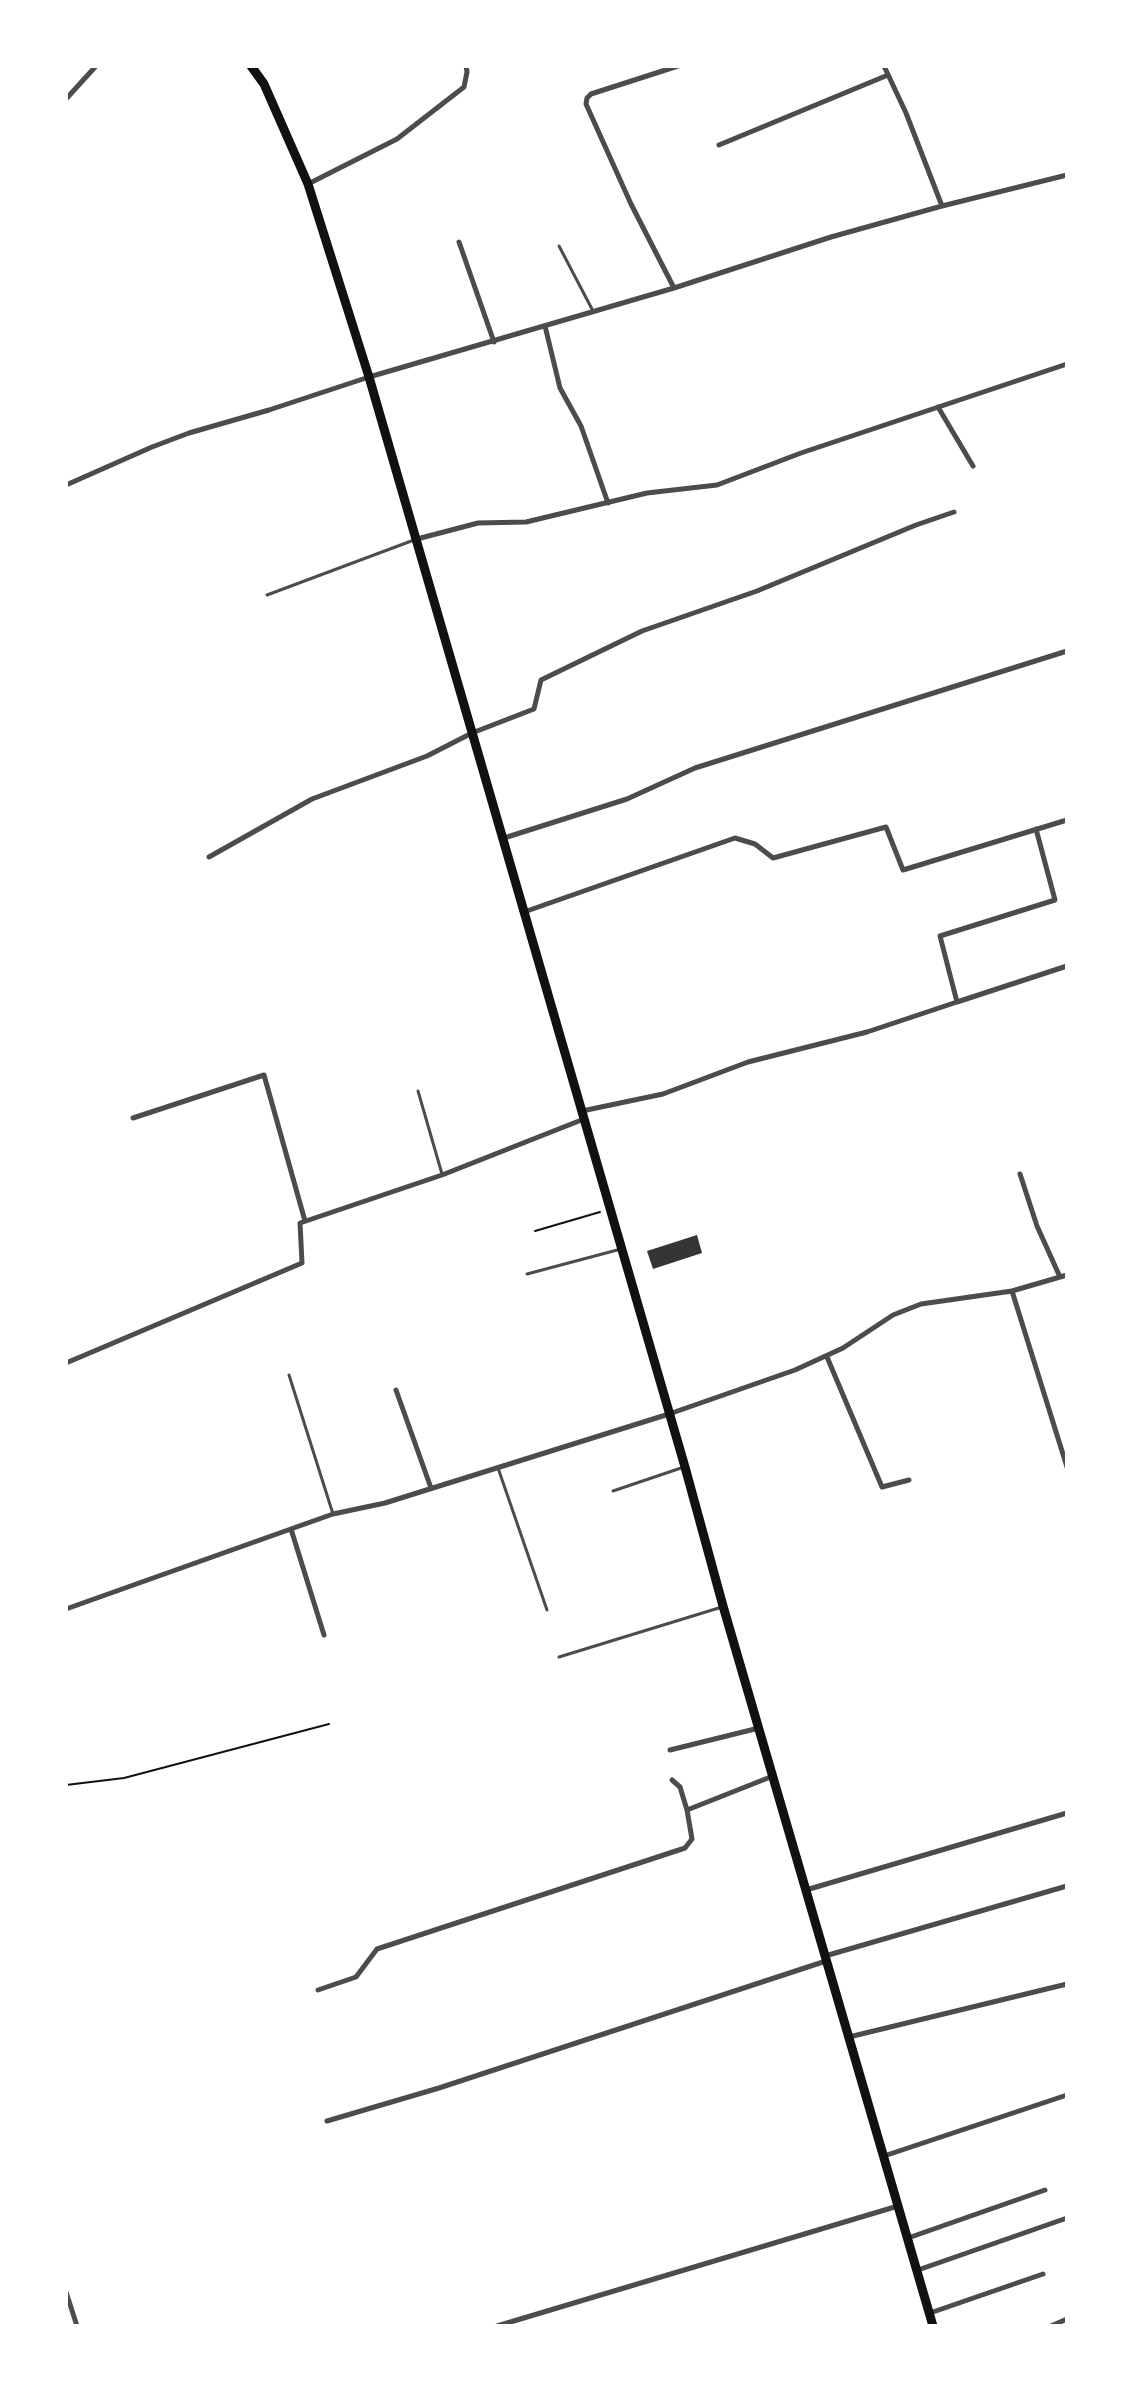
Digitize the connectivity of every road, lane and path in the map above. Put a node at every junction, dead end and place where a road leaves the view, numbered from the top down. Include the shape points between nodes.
1 (96, 66) edge
2 (251, 66) edge
3 (466, 66) edge
4 (678, 66) edge
5 (884, 66) edge
6 (888, 75) junction
7 (66, 99) edge
8 (718, 145) dead end
9 (1067, 175) edge
10 (308, 184) junction
11 (942, 206) junction
12 (459, 242) dead end
13 (560, 246) dead end
14 (674, 288) junction
15 (593, 311) junction
16 (545, 326) junction
17 (494, 342) junction
18 (1067, 364) edge
19 (369, 377) junction
20 (938, 407) junction
21 (973, 466) dead end
22 (66, 485) edge
23 (608, 503) junction
24 (954, 512) dead end
25 (417, 539) junction
26 (267, 595) dead end
27 (1067, 651) edge
28 (472, 733) junction
29 (1067, 820) edge
30 (1036, 829) junction
31 (504, 838) junction
32 (209, 857) dead end
33 (523, 912) junction
34 (1067, 966) edge
35 (957, 1002) junction
36 (418, 1091) dead end
37 (583, 1115) junction
38 (133, 1118) dead end
39 (1020, 1174) dead end
40 (442, 1175) junction
41 (610, 1210) junction
42 (304, 1221) junction
43 (535, 1231) dead end
44 (621, 1249) junction
45 (527, 1274) dead end
46 (1067, 1275) edge
47 (1060, 1277) junction
48 (1012, 1291) junction
49 (827, 1357) junction
50 (66, 1363) edge
51 (289, 1375) dead end
52 (396, 1390) dead end
53 (668, 1414) junction
54 (498, 1467) junction
55 (685, 1467) junction
56 (1067, 1467) edge
57 (909, 1480) dead end
58 (430, 1488) junction
59 (613, 1491) dead end
60 (333, 1514) junction
61 (291, 1529) junction
62 (723, 1606) junction
63 (66, 1609) edge
64 (547, 1610) dead end
65 (324, 1635) dead end
66 (559, 1657) dead end
67 (329, 1724) dead end
68 (760, 1727) junction
69 (670, 1750) dead end
70 (773, 1775) junction
71 (672, 1780) dead end
72 (66, 1785) edge
73 (687, 1810) junction
74 (1067, 1813) edge
75 (1067, 1886) edge
76 (806, 1890) junction
77 (826, 1958) junction
78 (1067, 1984) edge
79 (318, 1990) dead end
80 (849, 2037) junction
81 (1067, 2095) edge
82 (327, 2121) dead end
83 (884, 2156) junction
84 (1045, 2190) dead end
85 (898, 2206) junction
86 (1067, 2218) edge
87 (908, 2238) junction
88 (918, 2270) junction
89 (1043, 2274) dead end
90 (66, 2292) edge
91 (930, 2313) junction
92 (1067, 2319) edge
93 (76, 2326) edge
94 (497, 2326) edge
95 (933, 2326) edge
96 (1051, 2326) edge

1 - 7 street
2 - 10 main road via 264,84
3 - 10 street via 464,87 397,138
4 - 14 street via 587,98 588,111
5 - 6 street
6 - 8 street
6 - 11 street
9 - 11 street
10 - 19 main road
11 - 14 street via 831,237
12 - 17 street
13 - 15 lane
14 - 15 street
15 - 16 street
16 - 17 street
16 - 23 street via 560,388 581,426
17 - 19 street
18 - 20 street
19 - 22 street via 180,436
19 - 25 main road
20 - 21 street
20 - 23 street via 717,485 647,493
23 - 25 street via 526,522 478,523
24 - 28 street via 757,591 642,632 541,680 534,709
25 - 26 lane
25 - 28 main road
27 - 31 street via 695,768 627,799
28 - 31 main road
28 - 32 street via 428,756 312,799
29 - 30 street
30 - 33 street via 903,870 886,827 774,858 754,844 735,838
30 - 35 street via 1055,900 940,936
31 - 33 main road
33 - 37 main road
34 - 35 street
35 - 37 street via 866,1032 748,1062 663,1094
36 - 40 lane
37 - 40 street
37 - 41 main road
38 - 42 street via 264,1075
39 - 47 street via 1037,1226
40 - 42 street
41 - 43 path
41 - 44 main road
42 - 50 street via 300,1223 302,1264
44 - 45 lane
44 - 53 main road
46 - 47 street
47 - 48 street
48 - 49 street via 921,1304 893,1315
48 - 56 street
49 - 53 street
49 - 57 street via 882,1487
51 - 60 lane
52 - 58 street
53 - 54 street
53 - 55 main road
54 - 58 street
54 - 64 lane
55 - 59 lane
55 - 62 main road
58 - 60 street via 385,1503
60 - 61 street
61 - 63 street
61 - 65 street
62 - 66 lane
62 - 68 main road
67 - 72 path via 124,1778
68 - 69 street
68 - 70 main road
70 - 73 street
70 - 76 main road
71 - 73 street via 680,1787
73 - 79 street via 692,1840 685,1848 377,1948 356,1977
74 - 76 street
75 - 77 street
76 - 77 main road
77 - 80 main road
77 - 82 street via 439,2088
78 - 80 street
80 - 83 main road
81 - 83 street
83 - 85 main road
84 - 87 street
85 - 87 main road
85 - 94 street
86 - 88 street
87 - 88 main road
88 - 91 main road
89 - 91 street
90 - 93 street
91 - 95 main road
92 - 96 street

